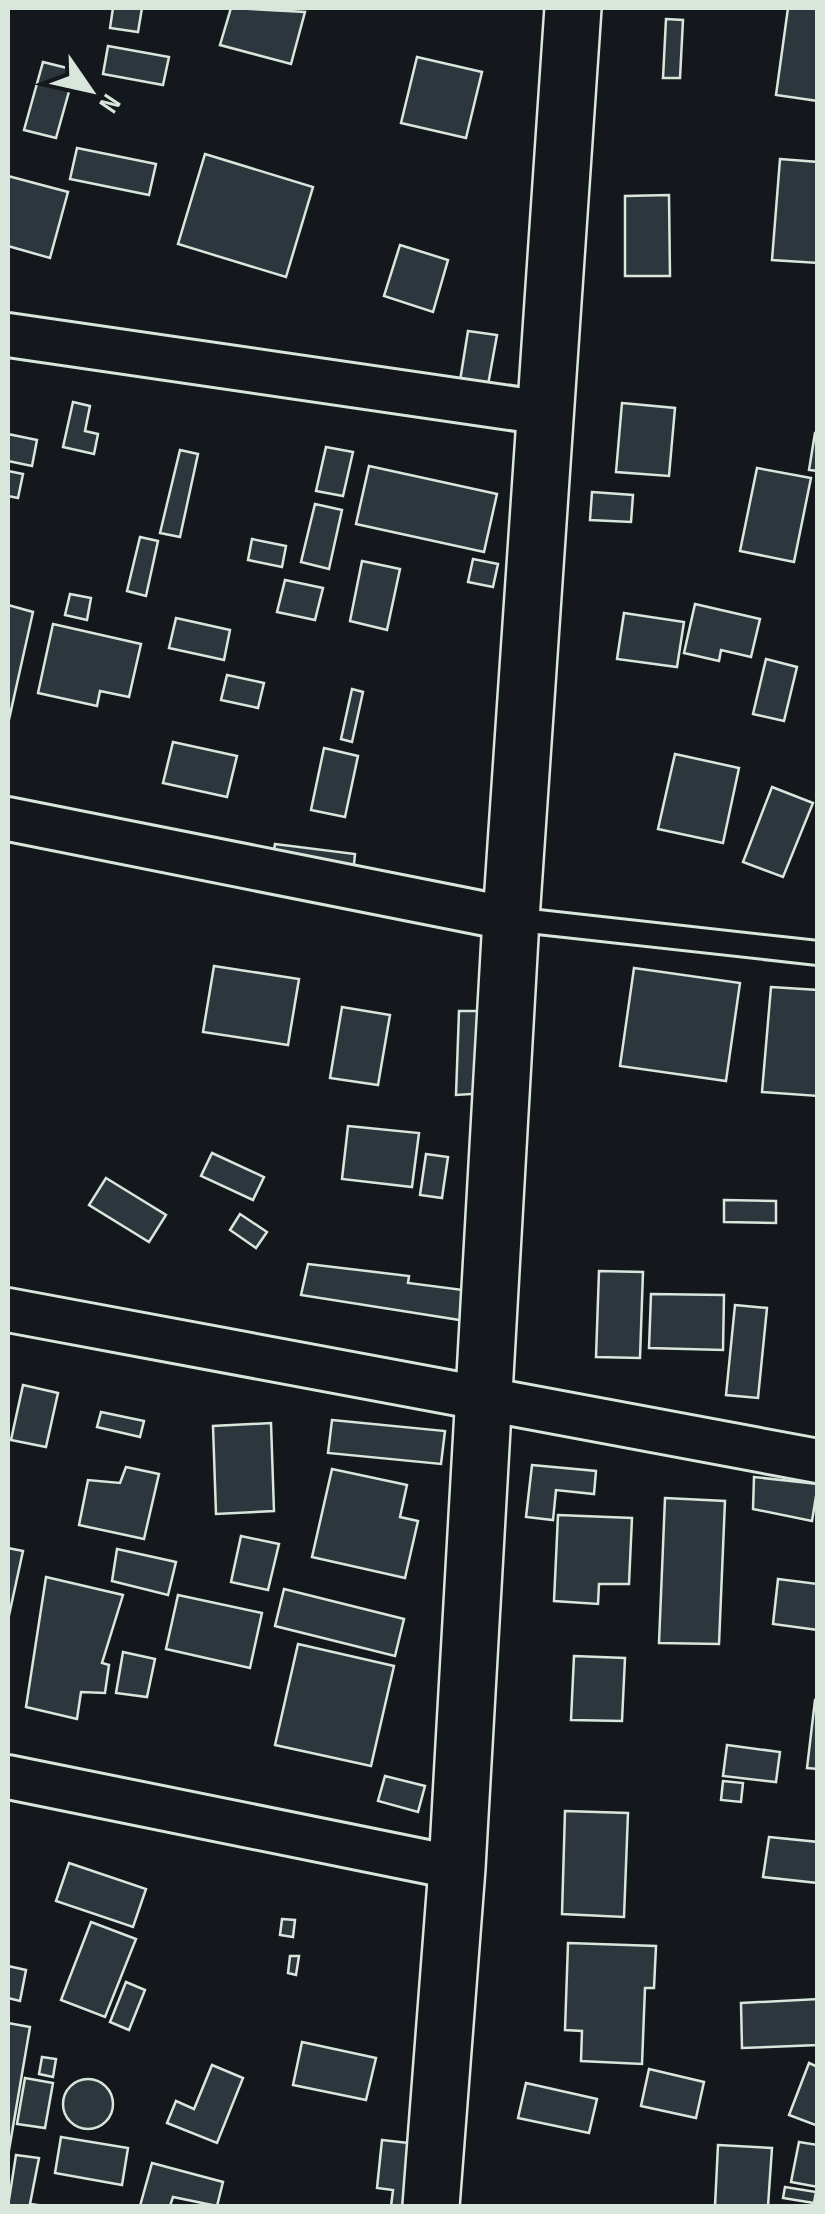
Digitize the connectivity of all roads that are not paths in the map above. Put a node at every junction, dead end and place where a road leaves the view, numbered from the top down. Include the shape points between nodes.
1 (573, 8) edge
2 (8, 335) edge
3 (545, 413) junction
4 (8, 818) edge
5 (511, 919) junction
6 (818, 953) edge
7 (8, 1310) edge
8 (486, 1399) junction
9 (818, 1462) edge
10 (8, 1777) edge
11 (456, 1868) junction
12 (431, 2206) edge

1 - 3 street
2 - 3 street
3 - 5 street
4 - 5 street
5 - 6 lane
5 - 8 street
7 - 8 street
8 - 9 street
8 - 11 street
10 - 11 street
11 - 12 street

